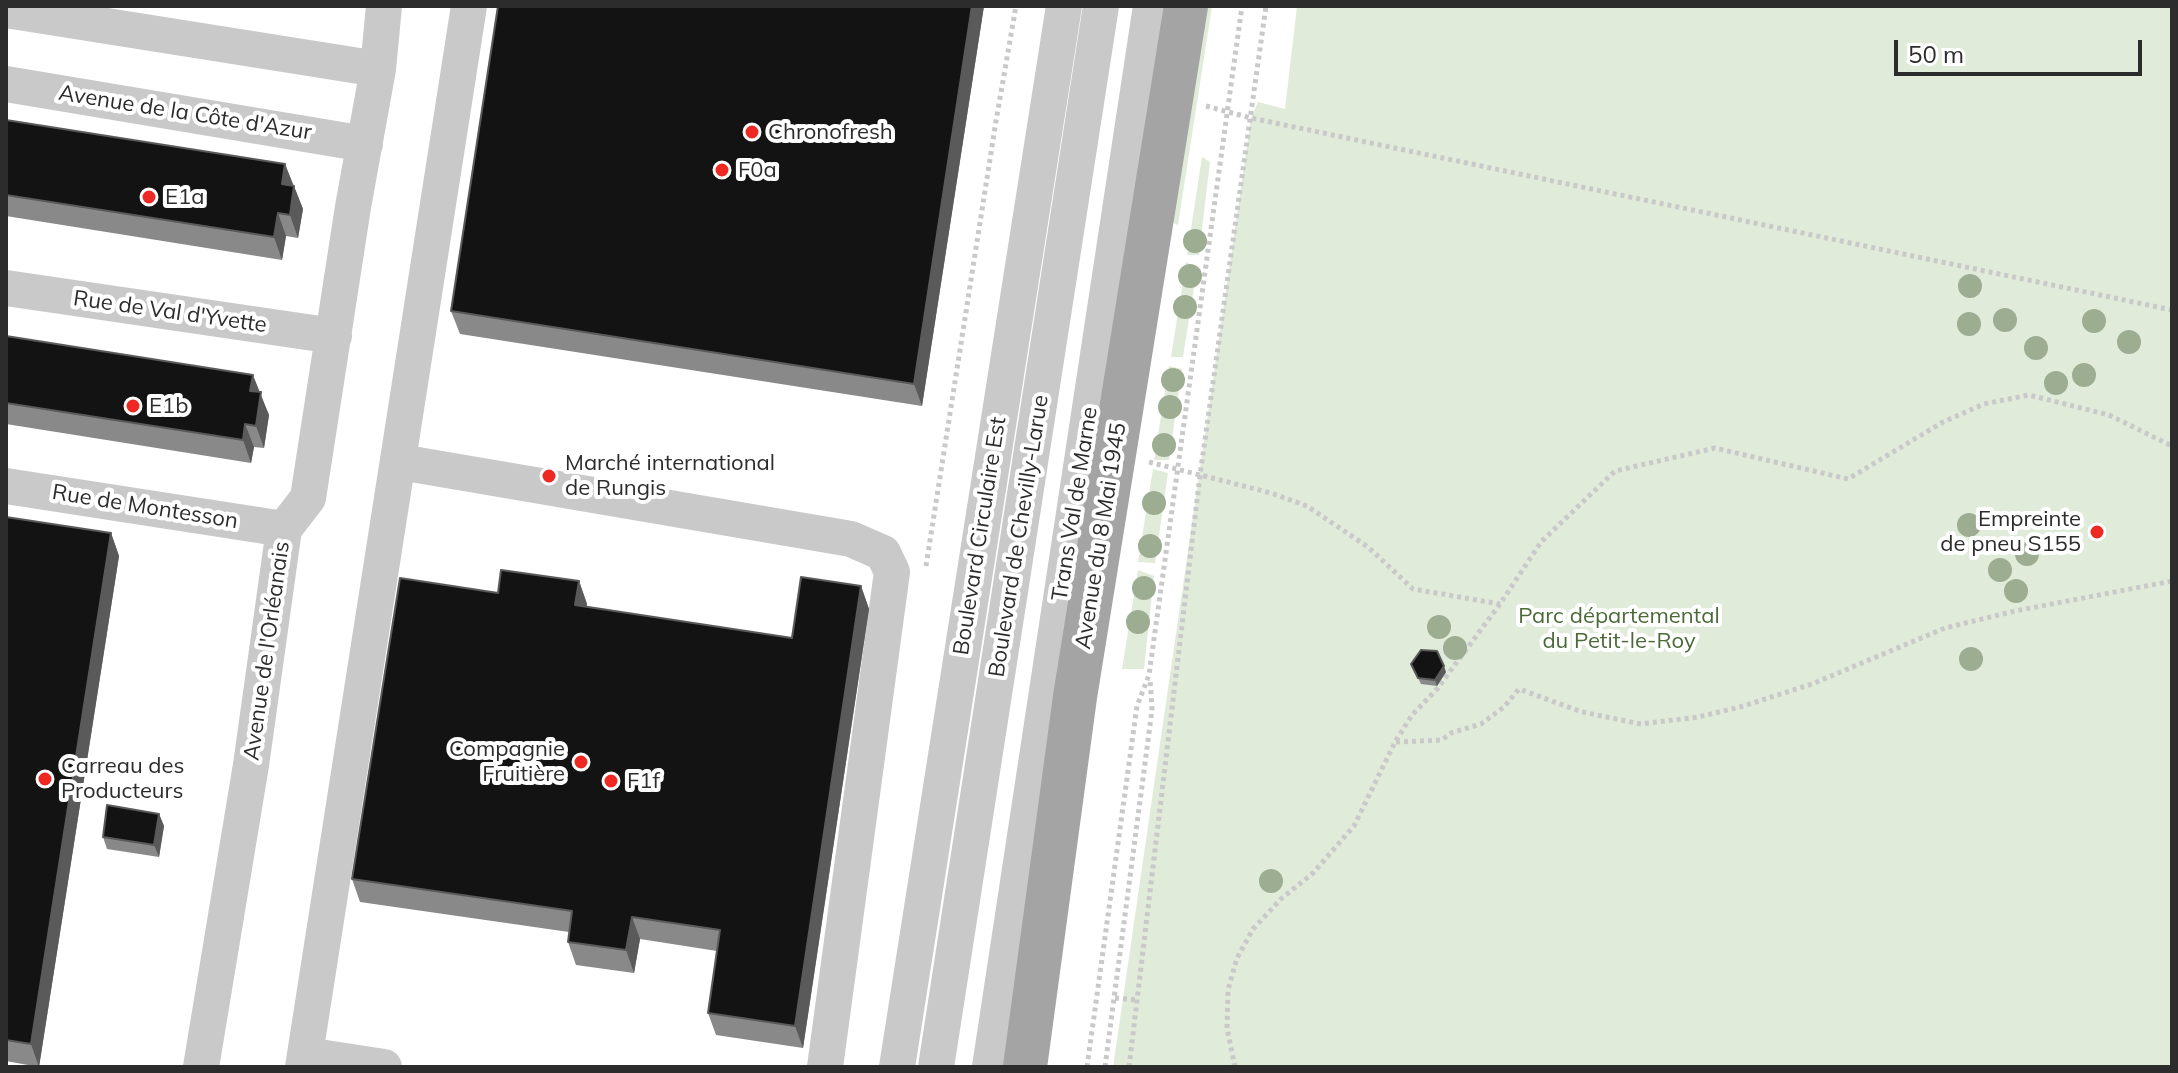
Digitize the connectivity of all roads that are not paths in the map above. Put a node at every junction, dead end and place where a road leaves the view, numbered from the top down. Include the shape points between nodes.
1 (384, 6) edge
2 (469, 6) edge
3 (1064, 6) edge
4 (1101, 6) edge
5 (1151, 6) edge
6 (1186, 6) edge
7 (6, 10) edge
8 (378, 69) junction
9 (6, 84) edge
10 (365, 144) junction
11 (6, 288) edge
12 (334, 336) junction
13 (400, 462) junction
14 (6, 486) edge
15 (284, 529) junction
16 (999, 1001) junction
17 (304, 1061) edge
18 (201, 1067) edge
19 (384, 1067) edge
20 (825, 1067) edge
21 (897, 1067) edge
22 (936, 1067) edge
23 (977, 1067) edge
24 (990, 1067) edge
25 (1025, 1067) edge

1 - 8 street, Avenue de l'Orléanais
2 - 13 street
3 - 21 street, Boulevard Circulaire Est
4 - 22 street, Boulevard de Chevilly-Larue
5 - 16 street, Trans Val de Marne
6 - 25 main road, Avenue du 8 Mai 1945 via 1075,697
7 - 8 street
8 - 10 street, Avenue de l'Orléanais
9 - 10 street, Avenue de la Côte d'Azur
10 - 12 street, Avenue de l'Orléanais
11 - 12 street, Rue de Val d'Yvette
12 - 15 street, Avenue de l'Orléanais via 308,498
13 - 17 street
13 - 20 street via 851,539 883,553 892,572
14 - 15 street, Rue de Montesson
15 - 18 street, Avenue de l'Orléanais
16 - 23 street
16 - 24 street
17 - 19 street

